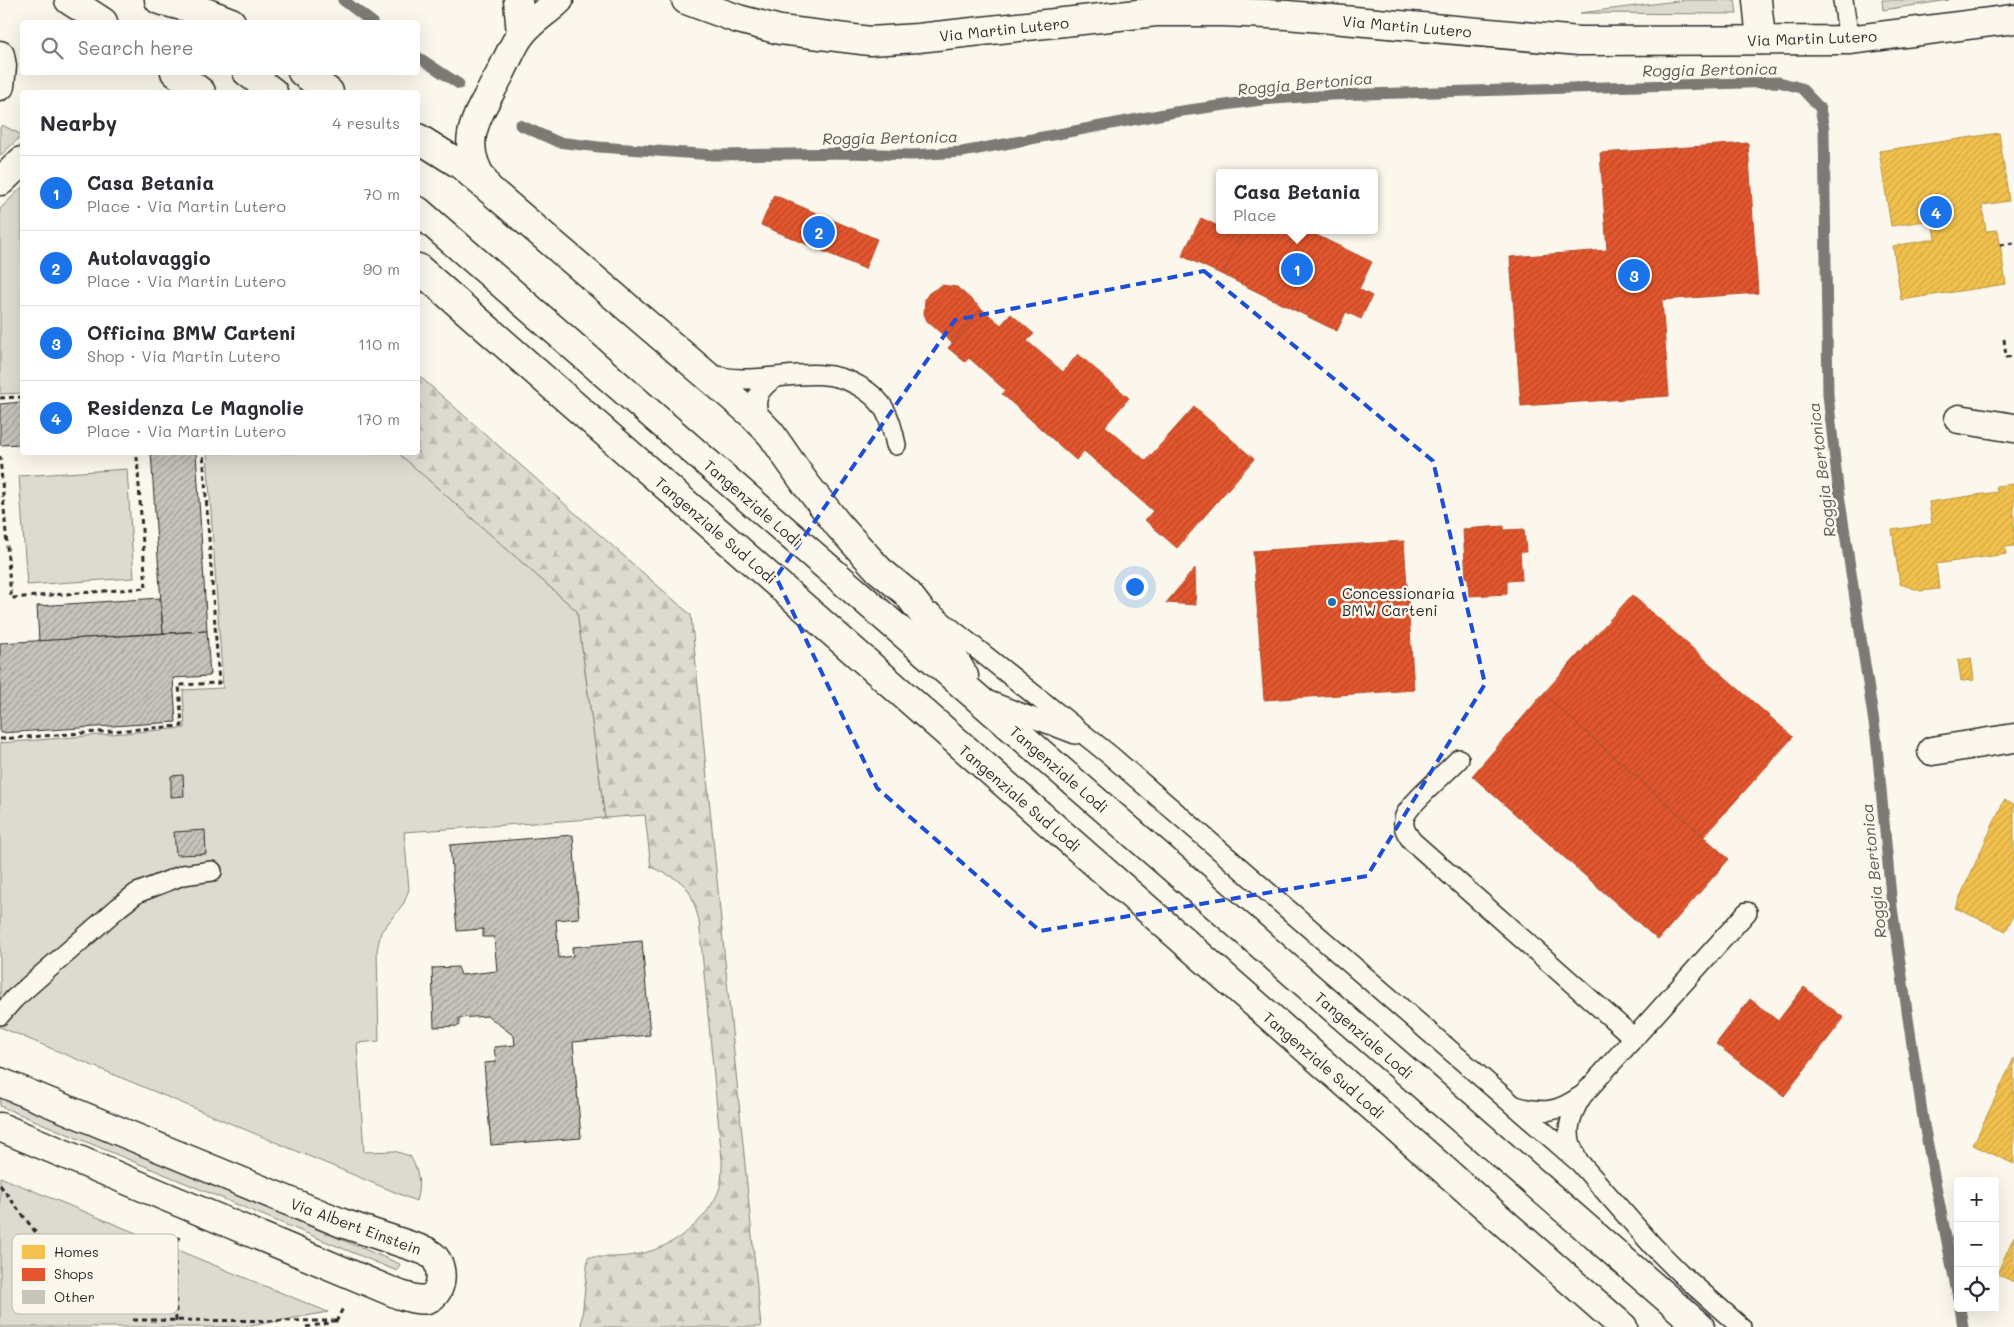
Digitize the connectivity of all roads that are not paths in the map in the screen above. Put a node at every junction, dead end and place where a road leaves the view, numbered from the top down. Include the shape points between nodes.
1 (69, 0) edge
2 (151, 0) edge
3 (159, 0) edge
4 (518, 0) edge
5 (559, 0) edge
6 (686, 0) edge
7 (1757, 0) edge
8 (1843, 0) edge
9 (2014, 19) edge
10 (100, 20) edge
11 (178, 20) edge
12 (226, 20) edge
13 (521, 34) junction
14 (1761, 40) junction
15 (1849, 40) junction
16 (0, 55) edge
17 (179, 75) edge
18 (251, 75) edge
19 (306, 75) edge
20 (0, 86) edge
21 (198, 90) edge
22 (271, 90) edge
23 (326, 90) edge
24 (474, 124) junction
25 (420, 136) edge
26 (420, 137) edge
27 (20, 163) edge
28 (0, 181) edge
29 (490, 190) junction
30 (420, 213) edge
31 (420, 270) edge
32 (696, 368) junction
33 (775, 378) junction
34 (1959, 419) dead end
35 (763, 426) junction
36 (2014, 428) edge
37 (896, 445) dead end
38 (906, 593) junction
39 (976, 697) junction
40 (2014, 738) edge
41 (1093, 741) junction
42 (1932, 751) dead end
43 (1459, 759) dead end
44 (212, 872) dead end
45 (1746, 912) dead end
46 (0, 1016) edge
47 (1634, 1038) junction
48 (0, 1082) edge
49 (1582, 1096) junction
50 (1514, 1106) junction
51 (0, 1127) edge
52 (1580, 1163) junction
53 (1680, 1273) junction
54 (1622, 1327) edge
55 (1700, 1327) edge
56 (1713, 1327) edge
57 (1741, 1327) edge

1 - 10 main road
2 - 11 main road
3 - 12 main road
4 - 13 main road
5 - 13 main road
6 - 14 main road, Via Martin Lutero via 780,30 870,41 1156,12 1287,15 1579,41
7 - 14 main road
8 - 15 lane
9 - 15 main road, Via Martin Lutero
13 - 24 main road
14 - 15 main road, Via Martin Lutero
16 - 20 main road
17 - 21 main road
18 - 22 main road
19 - 23 main road
24 - 25 main road via 461,132
24 - 29 main road via 471,156 477,172
26 - 29 main road via 461,165
27 - 28 main road
29 - 32 main road
30 - 39 main road, Tangenziale Lodi
31 - 54 main road, Tangenziale Sud Lodi
32 - 33 lane via 739,380
32 - 35 main road
33 - 35 lane via 760,390 756,401
33 - 37 lane via 834,375 854,383 883,404 891,419
34 - 36 main road
35 - 38 main road via 839,526 879,570
38 - 39 main road via 943,640
38 - 41 lane
39 - 41 lane
39 - 55 main road, Tangenziale Lodi
40 - 42 main road
41 - 50 lane
43 - 47 lane via 1404,817 1404,830 1412,841
44 - 46 lane via 183,875 137,894 14,999
45 - 47 lane
47 - 49 lane
48 - 51 main road, Via Albert Einstein via 342,1223 426,1251 435,1258 440,1270 438,1290 427,1299 400,1295
49 - 50 lane via 1556,1110
49 - 52 lane via 1569,1122 1568,1136
50 - 52 lane
52 - 53 lane
53 - 56 lane
53 - 57 lane

